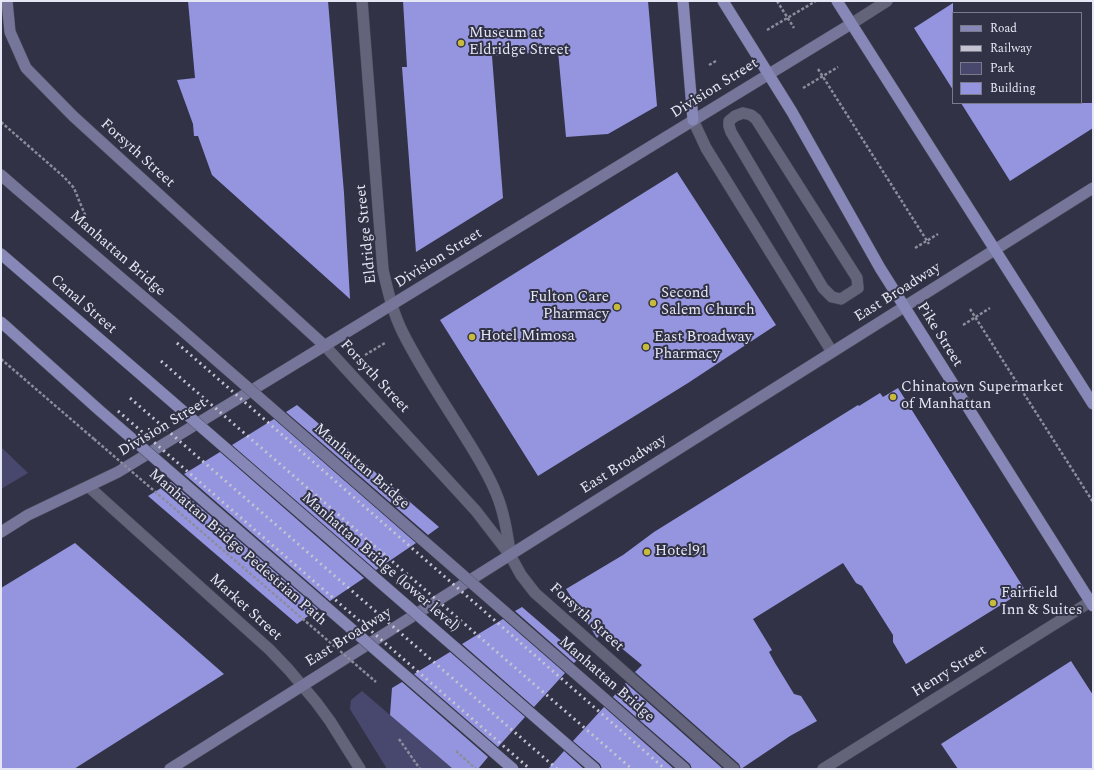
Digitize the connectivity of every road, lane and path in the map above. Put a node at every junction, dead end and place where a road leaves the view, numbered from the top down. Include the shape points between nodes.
1 (7, 1) edge
2 (362, 1) edge
3 (683, 1) edge
4 (723, 1) edge
5 (777, 1) edge
6 (817, 1) edge
7 (837, 1) edge
8 (887, 1) edge
9 (787, 18) junction
10 (851, 24) junction
11 (773, 27) dead end
12 (794, 28) dead end
13 (816, 67) dead end
14 (838, 67) dead end
15 (768, 74) junction
16 (822, 76) junction
17 (810, 84) dead end
18 (693, 120) junction
19 (1, 122) edge
20 (729, 126) joint
21 (1, 175) edge
22 (1093, 188) edge
23 (87, 222) dead end
24 (938, 234) dead end
25 (927, 240) junction
26 (929, 244) dead end
27 (915, 248) dead end
28 (994, 250) junction
29 (1, 254) edge
30 (392, 306) junction
31 (904, 307) junction
32 (990, 308) dead end
33 (970, 309) dead end
34 (976, 318) junction
35 (1, 322) edge
36 (963, 325) dead end
37 (387, 342) dead end
38 (325, 346) junction
39 (832, 352) junction
40 (365, 355) dead end
41 (1, 359) edge
42 (146, 379) joint
43 (1093, 404) edge
44 (88, 487) junction
45 (1093, 502) edge
46 (1, 532) edge
47 (510, 555) junction
48 (1092, 603) edge
49 (376, 682) dead end
50 (303, 686) junction
51 (399, 739) dead end
52 (453, 749) dead end
53 (170, 769) edge
54 (360, 769) edge
55 (420, 769) edge
56 (476, 769) edge
57 (513, 769) edge
58 (594, 769) edge
59 (685, 769) edge
60 (734, 769) edge
61 (823, 769) edge

1 - 38 main road, Forsyth Street via 10,32 26,68 73,116
2 - 30 street, Eldridge Street via 383,270
3 - 18 main road
4 - 15 main road, Pike Street
5 - 9 path
6 - 9 path
7 - 10 main road
8 - 10 street, Division Street
9 - 11 path
9 - 12 path
10 - 15 main road, Division Street
10 - 28 main road
13 - 16 path
14 - 16 path
15 - 18 main road, Division Street
15 - 31 main road, Pike Street
16 - 17 path
16 - 25 path
18 - 30 main road, Division Street
18 - 39 street via 706,148
19 - 23 path via 74,188
20 - 20 street via 729,121 743,113 756,119 857,278 858,288 841,299 832,297 822,288
21 - 59 main road, Manhattan Bridge, bridge
22 - 28 main road, East Broadway
24 - 25 path
25 - 26 path
25 - 27 path
28 - 31 main road, East Broadway
28 - 43 main road
29 - 42 main road, Canal Street
30 - 38 main road, Division Street
30 - 47 street, Eldridge Street via 415,356 490,480 505,524
31 - 39 main road, East Broadway
31 - 48 main road, Pike Street
32 - 34 path
33 - 34 path
34 - 36 path
34 - 45 path
35 - 57 main road, bridge
37 - 40 path
38 - 44 main road, Division Street via 118,472
38 - 47 street, Forsyth Street via 460,492
39 - 47 main road, East Broadway
41 - 49 path, Manhattan Bridge Pedestrian Path, bridge
42 - 58 main road, Manhattan Bridge (lower level), bridge
44 - 46 main road, Division Street via 28,515
44 - 50 street, Market Street via 270,650
47 - 50 main road, East Broadway
47 - 60 street, Forsyth Street via 521,575 543,601
48 - 61 street, Henry Street
50 - 53 main road, East Broadway
50 - 54 street, Market Street via 330,721
51 - 55 path
52 - 56 path, bridge

